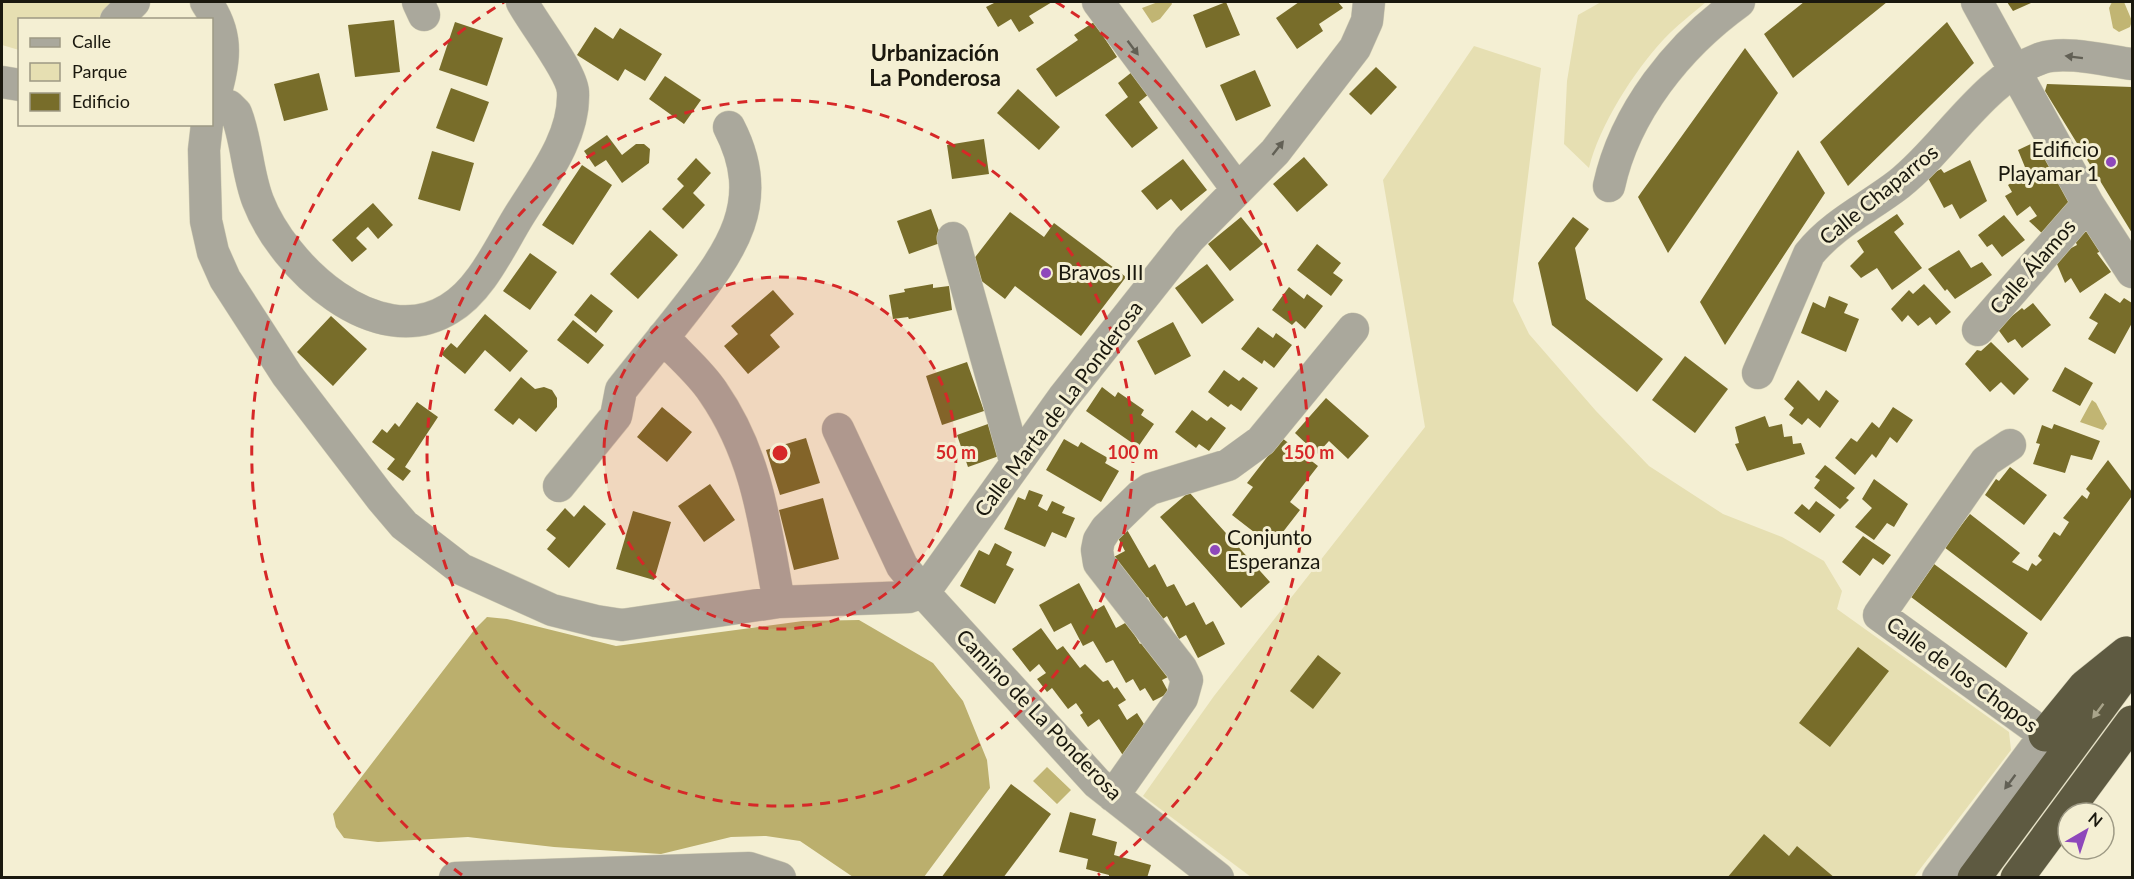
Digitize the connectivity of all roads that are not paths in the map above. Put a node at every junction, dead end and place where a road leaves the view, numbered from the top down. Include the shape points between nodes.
1 (134, 2) edge
2 (206, 2) edge
3 (522, 2) edge
4 (1098, 2) edge
5 (1369, 2) edge
6 (1739, 2) edge
7 (1977, 2) edge
8 (118, 18) edge
9 (2133, 63) edge
10 (2016, 72) junction
11 (2, 82) edge
12 (18, 85) edge
13 (213, 103) edge
14 (213, 113) edge
15 (207, 126) edge
16 (729, 126) dead end
17 (1609, 186) dead end
18 (1237, 189) junction
19 (2088, 204) junction
20 (953, 238) dead end
21 (2133, 272) edge
22 (1353, 329) dead end
23 (1978, 330) dead end
24 (663, 337) junction
25 (1758, 373) dead end
26 (838, 429) dead end
27 (2010, 445) dead end
28 (1016, 464) junction
29 (559, 486) dead end
30 (923, 592) junction
31 (779, 602) junction
32 (2133, 648) edge
33 (2133, 664) edge
34 (2133, 722) edge
35 (2045, 735) junction
36 (2133, 758) edge
37 (1113, 796) junction
38 (2079, 801) edge
39 (2100, 801) edge
40 (2056, 835) edge
41 (1214, 876) edge
42 (455, 878) edge
43 (780, 878) edge
44 (1938, 878) edge
45 (1974, 878) edge
46 (2017, 878) edge

1 - 8 street
2 - 13 street via 218,19 223,40 222,70
3 - 14 street via 573,90 567,134 474,287 450,309 426,319 392,320 360,311 328,292 301,267 274,233 257,200 236,113 229,106
4 -> 18 street
18 -> 5 street, Calle Marta de La Ponderosa via 1275,152 1355,48 1367,21
6 - 17 street via 1715,19 1653,90 1627,128
7 - 10 street
9 -> 10 street, Calle Chaparros via 2064,55 2043,57
10 - 19 street
10 - 25 street, Calle Chaparros via 1990,91 1933,154 1898,184 1826,234 1809,254
11 - 12 street
15 - 31 street via 206,221 225,279 287,375 341,448 404,525 430,547 461,569 499,588 552,610 596,621 632,624
16 - 24 street via 741,151 746,176 735,237 722,263
18 - 28 street, Calle Marta de La Ponderosa via 1189,239
19 - 21 street
19 - 23 street, Calle Álamos
20 - 28 street
22 - 37 street via 1261,441 1245,455 1228,465 1150,489 1099,540 1099,563 1181,668 1186,680 1182,698
24 - 29 street via 621,390 616,416
24 - 31 street via 713,391 744,446 759,492
26 - 30 street, Camino de La Ponderosa via 902,566
27 - 35 street, Calle de los Chopos via 1986,461 1879,615
28 - 30 street, Calle Marta de La Ponderosa
30 - 31 street via 909,597
30 - 37 street, Camino de La Ponderosa
32 - 35 highway via 2085,686
33 -> 45 highway
34 - 38 highway
35 -> 44 street
36 - 39 highway
37 - 41 street, Camino de La Ponderosa
40 - 46 highway
42 - 43 street via 749,868

